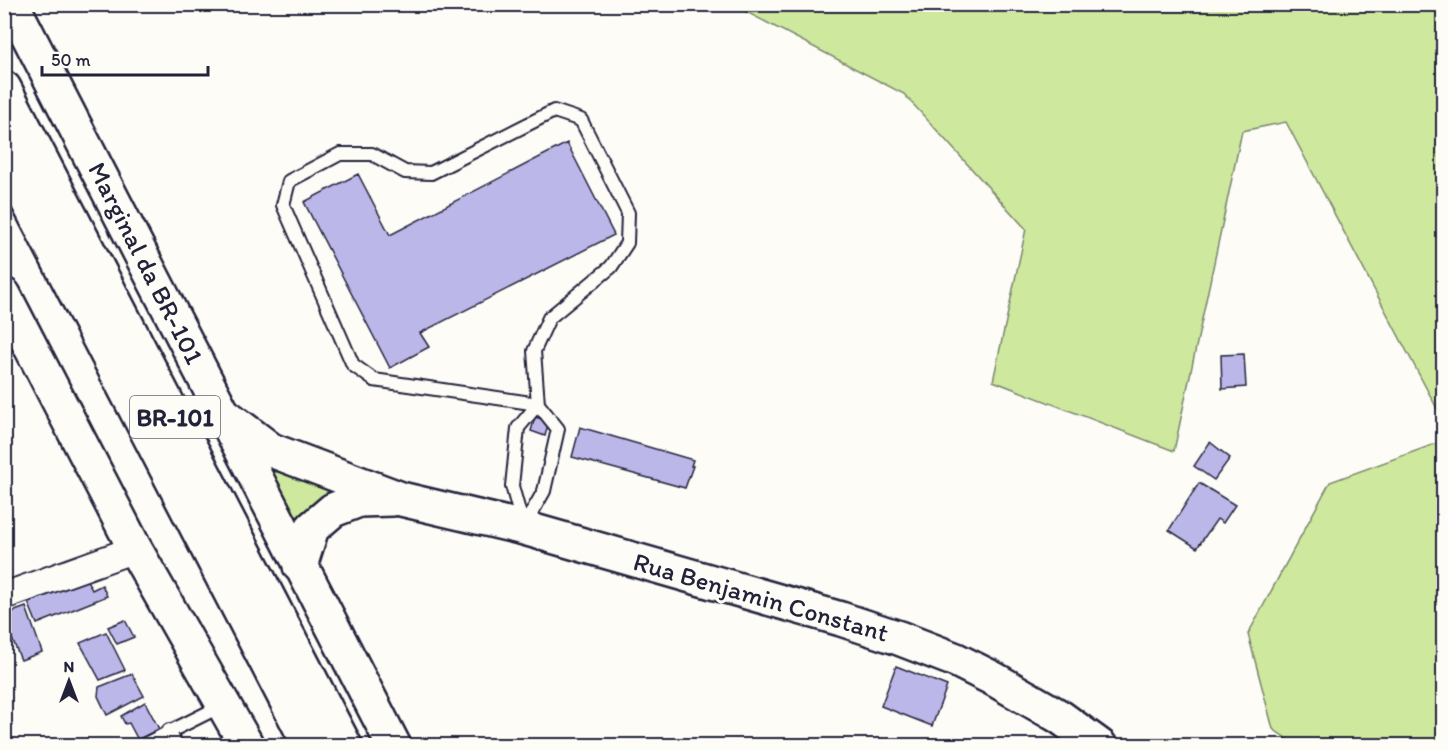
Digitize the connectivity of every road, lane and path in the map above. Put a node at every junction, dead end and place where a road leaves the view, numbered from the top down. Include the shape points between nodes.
1 (12, 4) edge
2 (4, 88) edge
3 (4, 156) edge
4 (4, 295) edge
5 (538, 404) junction
6 (225, 416) junction
7 (401, 499) junction
8 (524, 528) junction
9 (135, 549) junction
10 (300, 566) junction
11 (4, 596) edge
12 (223, 704) junction
13 (169, 730) junction
14 (141, 746) edge
15 (176, 746) edge
16 (248, 746) edge
17 (310, 746) edge
18 (345, 746) edge
19 (394, 746) edge
20 (1100, 746) edge

1 - 6 main road, Marginal da BR-101
2 - 18 main road, BR-101
3 - 17 main road, BR-101
4 - 9 main road
5 - 5 lane via 534,351 549,318 611,267 627,243 628,213 581,120 554,111 431,172 405,172 372,154 340,154 289,181 283,205 353,365 374,380
5 - 8 lane via 518,428 512,486
5 - 8 lane via 558,429 544,491
6 - 7 main road, Rua Benjamin Constant via 271,450
6 - 10 main road, Marginal da BR-101
7 - 8 main road, Rua Benjamin Constant
7 - 10 main road, Rua Benjamin Constant via 359,500 333,510 312,528
8 - 20 main road, Rua Benjamin Constant via 841,619 921,646 1028,697
9 - 11 street
9 - 12 main road
10 - 19 main road, Marginal da BR-101
12 - 13 lane
12 - 16 main road
13 - 14 lane
13 - 15 lane

